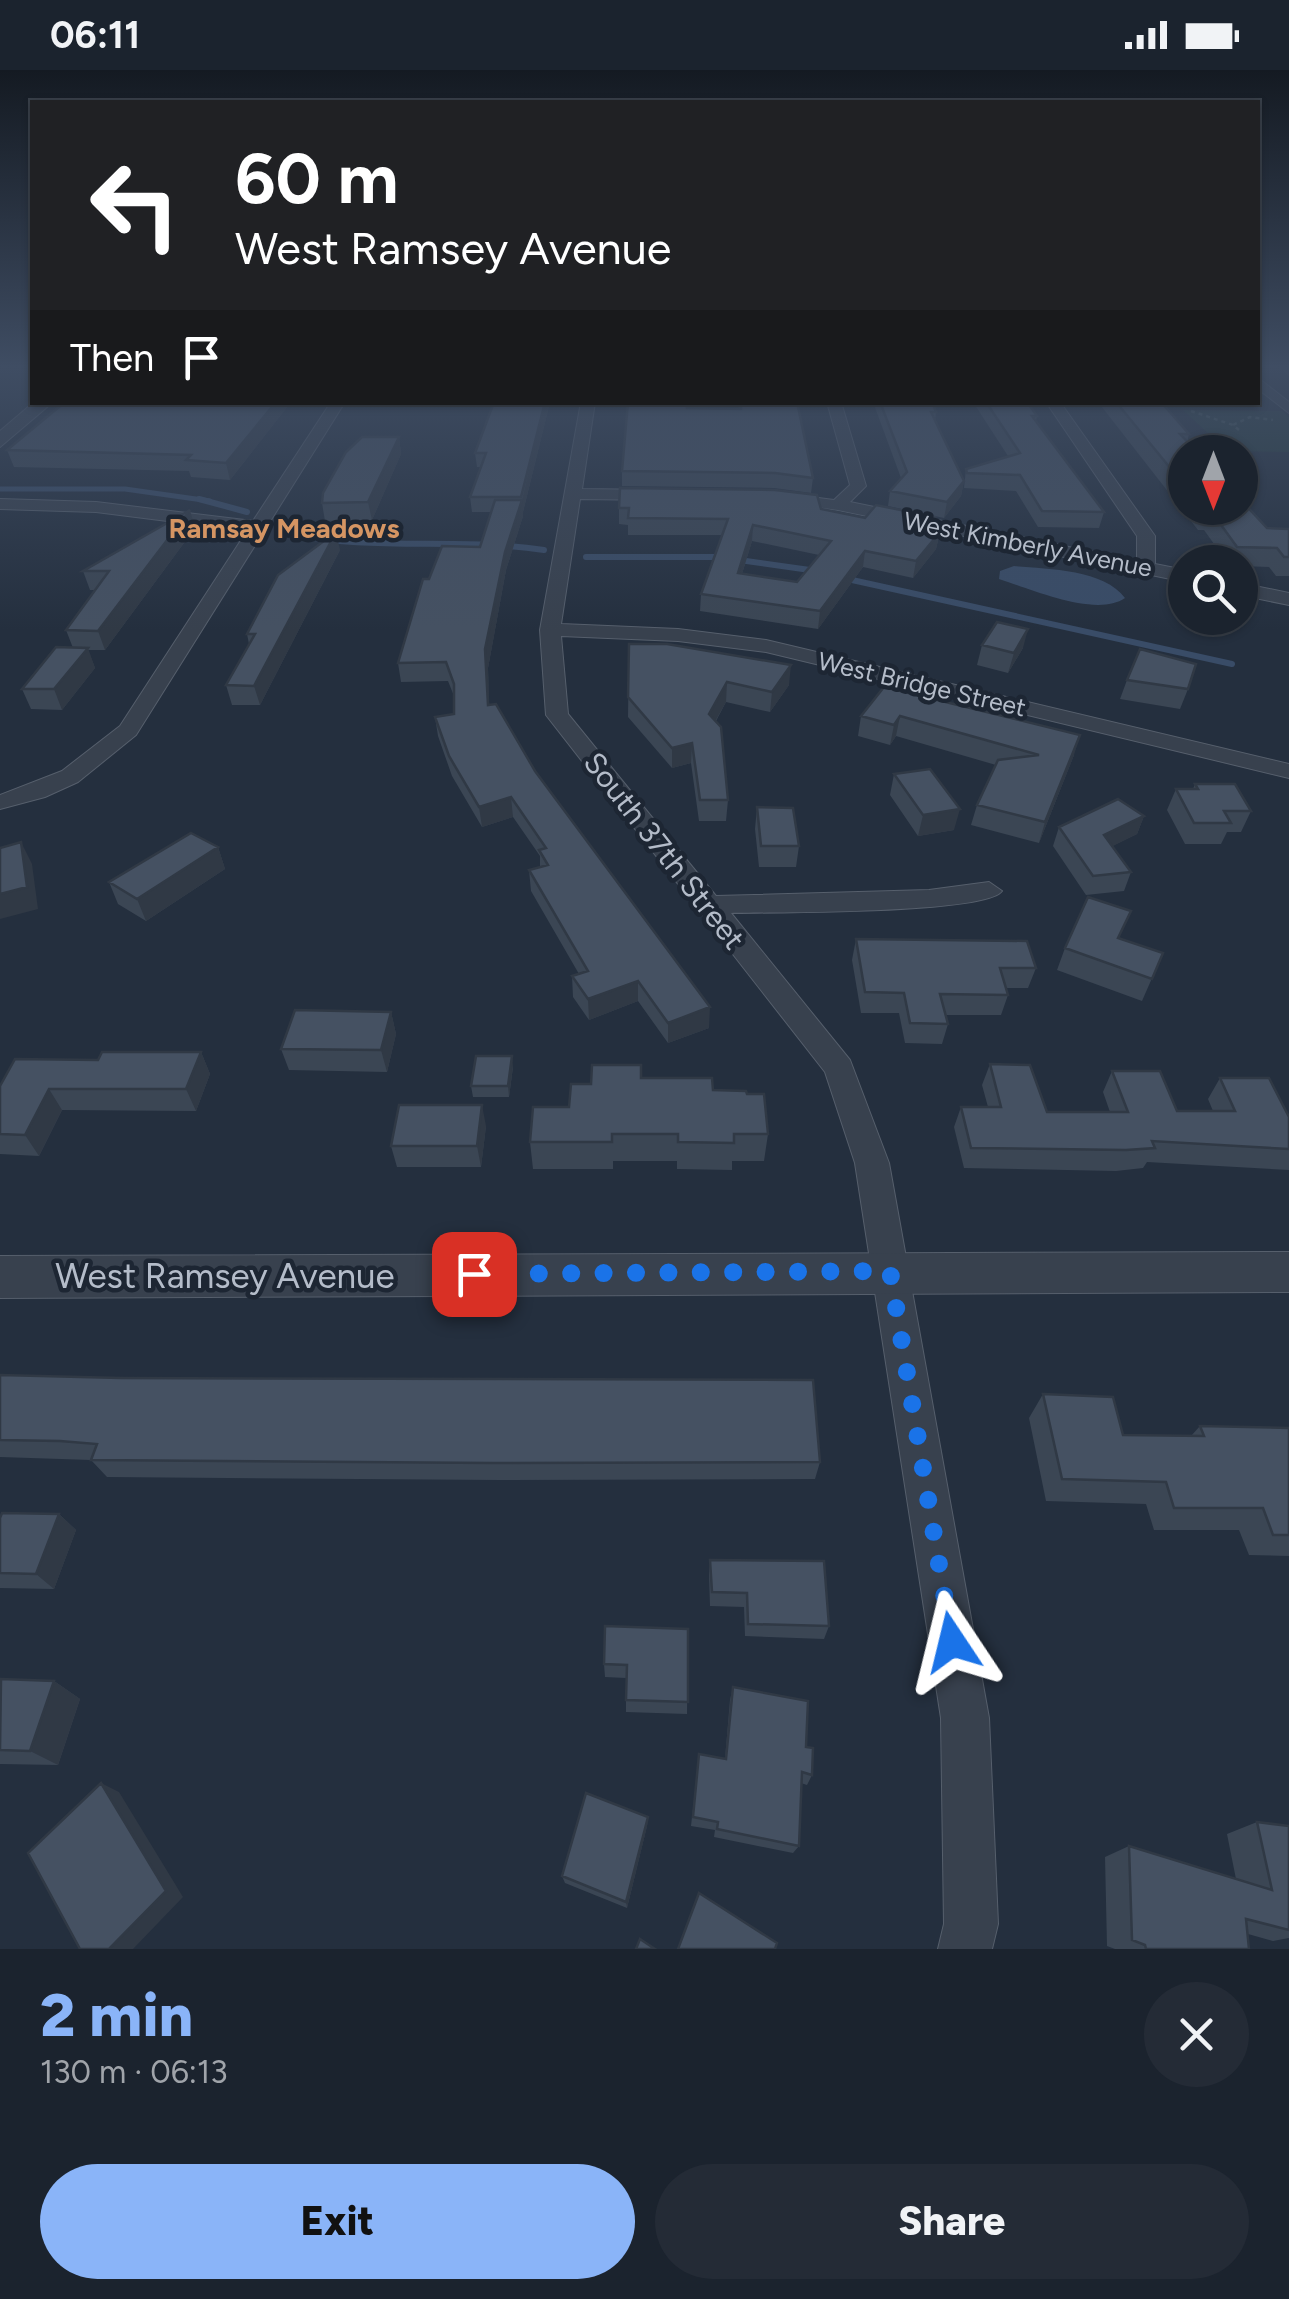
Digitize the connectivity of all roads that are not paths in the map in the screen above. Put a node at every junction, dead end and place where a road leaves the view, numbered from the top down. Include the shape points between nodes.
1 (304, 455) edge
2 (579, 455) edge
3 (849, 455) edge
4 (1090, 455) edge
5 (572, 494) junction
6 (682, 496) edge
7 (756, 497) edge
8 (0, 504) edge
9 (838, 505) junction
10 (258, 527) junction
11 (1146, 566) junction
12 (1168, 572) edge
13 (1258, 593) edge
14 (1289, 599) edge
15 (550, 630) junction
16 (1289, 771) edge
17 (10, 800) edge
18 (989, 891) dead end
19 (705, 905) junction
20 (890, 1271) junction
21 (1289, 1272) edge
22 (0, 1278) edge
23 (966, 1949) edge

1 - 10 street
2 - 5 street, South 37th Street
3 - 9 street via 858,486
4 - 11 street via 1146,536
5 - 6 street
5 - 15 street, South 37th Street
7 - 9 street, West Kimberly Avenue
8 - 10 street via 96,507
9 - 11 street, West Kimberly Avenue
10 - 17 street via 128,730 67,779
11 - 12 street, West Kimberly Avenue
13 - 14 street
15 - 16 street, West Bridge Street via 766,646
15 - 19 street, South 37th Street via 558,715
18 - 19 street via 929,900
19 - 20 street, South 37th Street via 839,1068 872,1163
20 - 21 street, West Ramsey Avenue
20 - 22 street, West Ramsey Avenue
20 - 23 street, South 37th Street via 965,1718 971,1924

